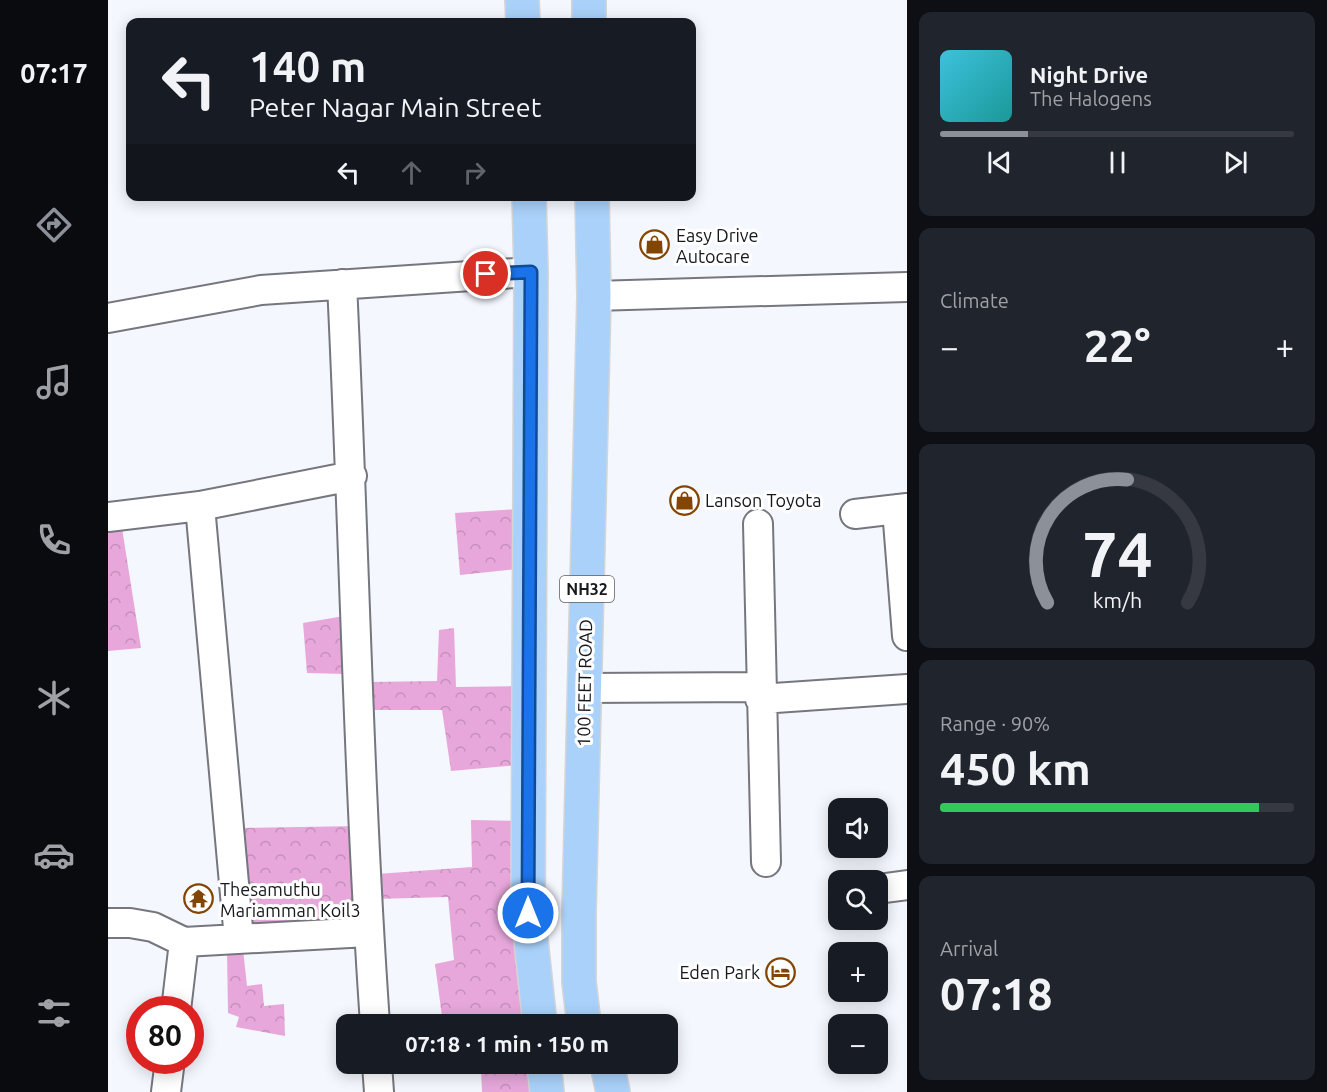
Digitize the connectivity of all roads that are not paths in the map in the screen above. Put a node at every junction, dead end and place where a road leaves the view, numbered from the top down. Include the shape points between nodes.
1 (522, 0) edge
2 (589, 0) edge
3 (523, 18) edge
4 (589, 18) edge
5 (529, 201) edge
6 (592, 201) edge
7 (531, 272) junction
8 (342, 284) junction
9 (907, 287) edge
10 (594, 296) junction
11 (108, 318) edge
12 (352, 476) junction
13 (200, 506) junction
14 (902, 509) edge
15 (855, 514) dead end
16 (108, 517) edge
17 (758, 524) dead end
18 (907, 636) edge
19 (584, 688) junction
20 (907, 689) edge
21 (760, 693) junction
22 (766, 862) dead end
23 (907, 885) edge
24 (888, 888) edge
25 (108, 923) edge
26 (368, 932) junction
27 (239, 939) junction
28 (184, 942) junction
29 (579, 982) junction
30 (178, 996) edge
31 (374, 1014) edge
32 (539, 1014) edge
33 (583, 1014) edge
34 (594, 1014) edge
35 (168, 1074) edge
36 (378, 1074) edge
37 (545, 1074) edge
38 (589, 1074) edge
39 (609, 1074) edge
40 (166, 1092) edge
41 (379, 1092) edge
42 (547, 1092) edge
43 (591, 1092) edge
44 (613, 1092) edge

1 - 3 highway
2 - 4 highway
5 - 7 highway
6 - 10 highway, 100 FEET ROAD / NH32
7 - 8 street
7 - 32 highway via 528,913
8 - 11 street via 261,290
8 - 12 street
9 - 10 street
10 - 19 highway, 100 FEET ROAD / NH32
12 - 13 street
12 - 26 street via 355,654
13 - 16 street
13 - 27 street
14 - 15 street
14 - 18 street
17 - 21 street
19 - 21 street
19 - 29 highway, 100 FEET ROAD / NH32
20 - 21 street
21 - 22 street
23 - 24 street
25 - 28 street via 153,927
26 - 27 street
26 - 31 street
27 - 28 street
28 - 30 street
29 - 33 highway, 100 FEET ROAD / NH32
29 - 34 highway
35 - 40 street
36 - 41 street
37 - 42 highway
38 - 43 highway
39 - 44 highway

